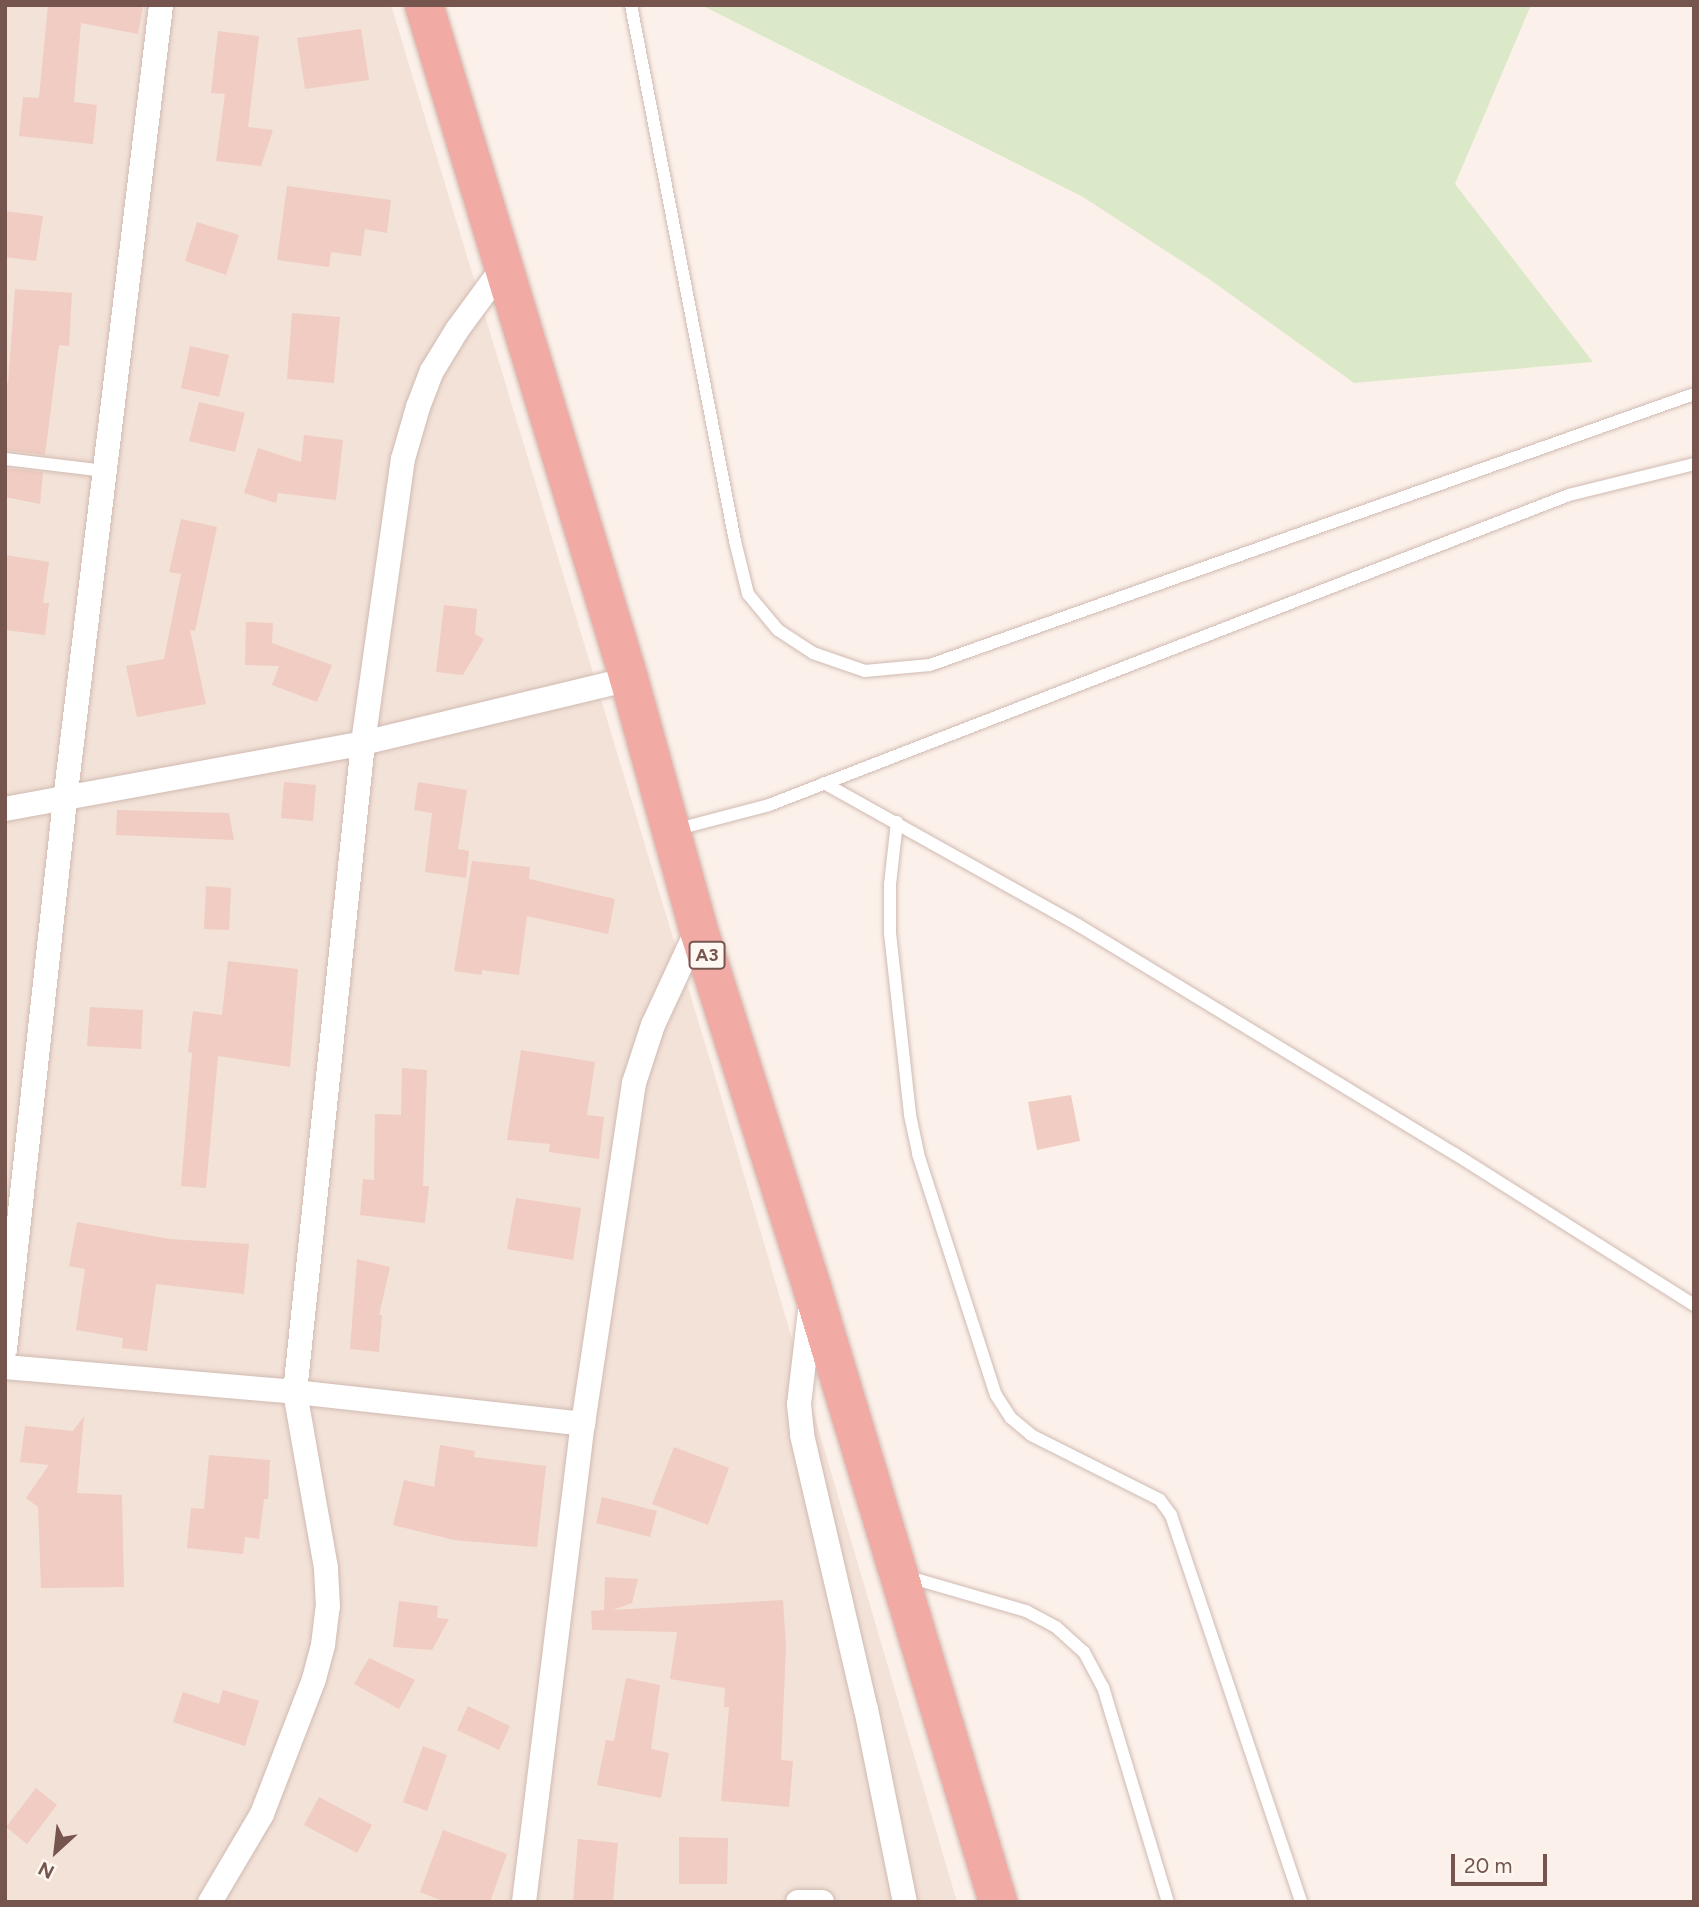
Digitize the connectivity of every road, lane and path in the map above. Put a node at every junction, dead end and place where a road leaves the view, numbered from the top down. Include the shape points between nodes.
1 (161, 5) edge
2 (424, 5) edge
3 (631, 5) edge
4 (504, 266) junction
5 (1694, 394) edge
6 (5, 459) edge
7 (1694, 464) edge
8 (105, 471) junction
9 (629, 679) junction
10 (363, 743) junction
11 (824, 783) junction
12 (65, 800) junction
13 (5, 809) edge
14 (897, 822) junction
15 (671, 831) junction
16 (698, 928) junction
17 (813, 1291) junction
18 (1694, 1305) edge
19 (5, 1349) edge
20 (5, 1367) edge
21 (295, 1392) junction
22 (583, 1424) junction
23 (899, 1574) junction
24 (210, 1902) edge
25 (524, 1902) edge
26 (798, 1902) edge
27 (822, 1902) edge
28 (905, 1902) edge
29 (998, 1902) edge
30 (1168, 1902) edge
31 (1301, 1902) edge

1 - 8 street
2 - 4 highway, A3
3 - 5 lane via 748,594 778,629 826,657 865,671 930,665
4 - 9 highway, A3
4 - 10 street via 457,330 432,371 418,407 403,458
6 - 8 lane
7 - 11 lane via 1569,495
8 - 12 street
9 - 10 street
9 - 15 highway, A3
10 - 12 street
10 - 21 street
11 - 14 lane
11 - 15 lane via 769,805
12 - 13 street
12 - 19 street
14 - 18 lane via 1079,925
14 - 31 lane via 890,933 910,1115 918,1154 996,1395 1011,1418 1031,1435 1160,1500 1171,1515
15 - 16 highway, A3
16 - 17 highway, A3
16 - 22 street via 653,1025 634,1083
17 - 23 highway, A3
17 - 28 street via 801,1376 802,1435
20 - 21 street
21 - 22 street
21 - 24 street via 326,1568 328,1607 323,1645 262,1814
22 - 25 street
23 - 29 highway, A3
23 - 30 lane via 1026,1611 1056,1627 1084,1652 1103,1686
26 - 27 street

